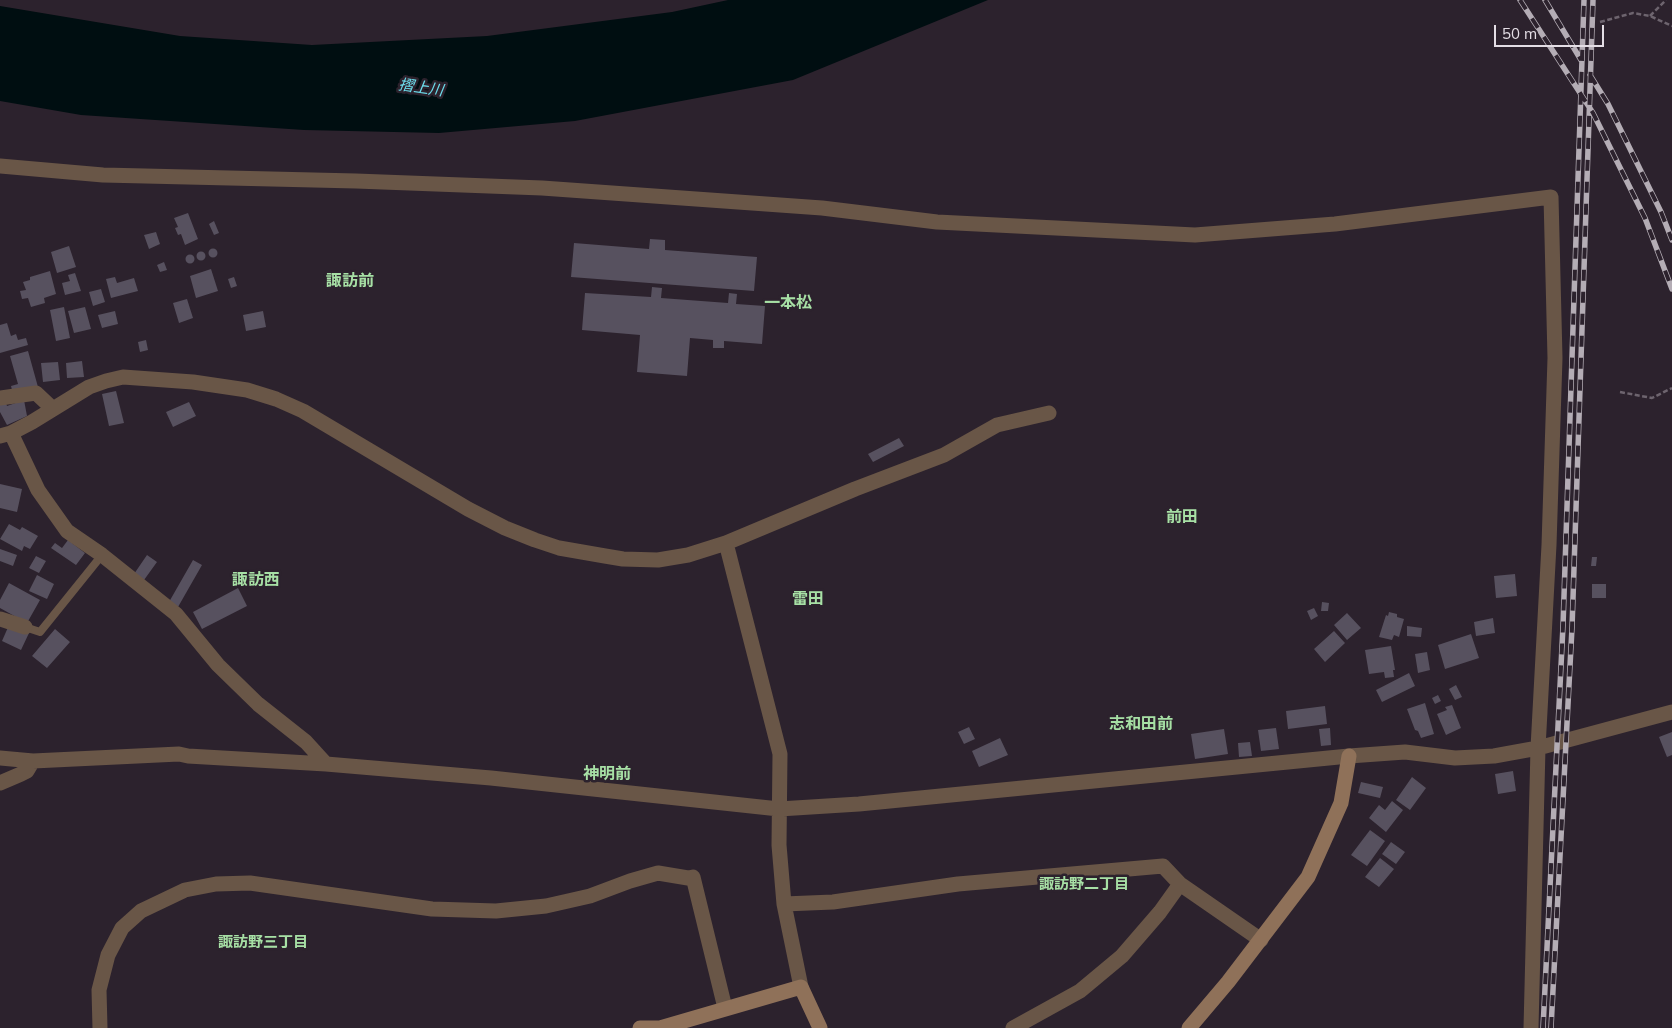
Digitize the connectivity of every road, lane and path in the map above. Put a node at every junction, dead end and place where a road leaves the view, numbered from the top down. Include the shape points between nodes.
1 (1666, 0) edge
2 (1650, 16) junction
3 (1600, 22) dead end
4 (1672, 26) edge
5 (0, 166) edge
6 (1672, 388) edge
7 (1620, 392) dead end
8 (0, 398) edge
9 (53, 410) junction
10 (1049, 414) dead end
11 (5, 435) edge
12 (726, 542) junction
13 (102, 555) junction
14 (0, 619) edge
15 (25, 627) joint
16 (1672, 712) edge
17 (1538, 748) junction
18 (1349, 756) junction
19 (0, 758) edge
20 (33, 761) junction
21 (326, 764) junction
22 (0, 783) edge
23 (779, 809) junction
24 (1180, 884) junction
25 (784, 904) junction
26 (1261, 940) junction
27 (801, 986) junction
28 (725, 1008) junction
29 (681, 1025) edge
30 (100, 1028) edge
31 (640, 1028) edge
32 (820, 1028) edge
33 (1013, 1028) edge
34 (1189, 1028) edge
35 (1531, 1028) edge

1 - 2 path
2 - 3 path via 1633,14
2 - 4 path
5 - 17 street via 102,175 542,188 822,208 937,222 1195,235 1335,224 1551,197 1555,358
6 - 7 path via 1652,398
8 - 9 street via 36,393
9 - 11 street
9 - 12 street via 89,388 122,377 247,390 303,411 468,509 505,528 559,548 623,559 658,560 688,556
10 - 12 street via 997,425 944,455
11 - 13 street via 67,531
12 - 23 street via 780,754
13 - 15 lane via 40,632
13 - 21 street via 176,614 218,665 258,704 306,742
14 - 15 street
16 - 17 street
17 - 18 street via 1494,756 1455,758 1405,752
17 - 35 street
18 - 23 street
18 - 26 street via 1340,803 1308,877
19 - 20 street
20 - 21 street via 179,754
20 - 22 street via 27,771
21 - 23 street
23 - 25 street
24 - 25 street via 1164,866 958,884 833,902
24 - 26 street
24 - 33 street via 1122,956 1080,991
25 - 27 street
26 - 34 street
27 - 28 street
27 - 32 street
28 - 29 street
28 - 30 street via 693,877 658,873 590,896 496,911 432,909 250,883 216,884 185,890 141,911 122,928 108,955 99,990
29 - 31 street

